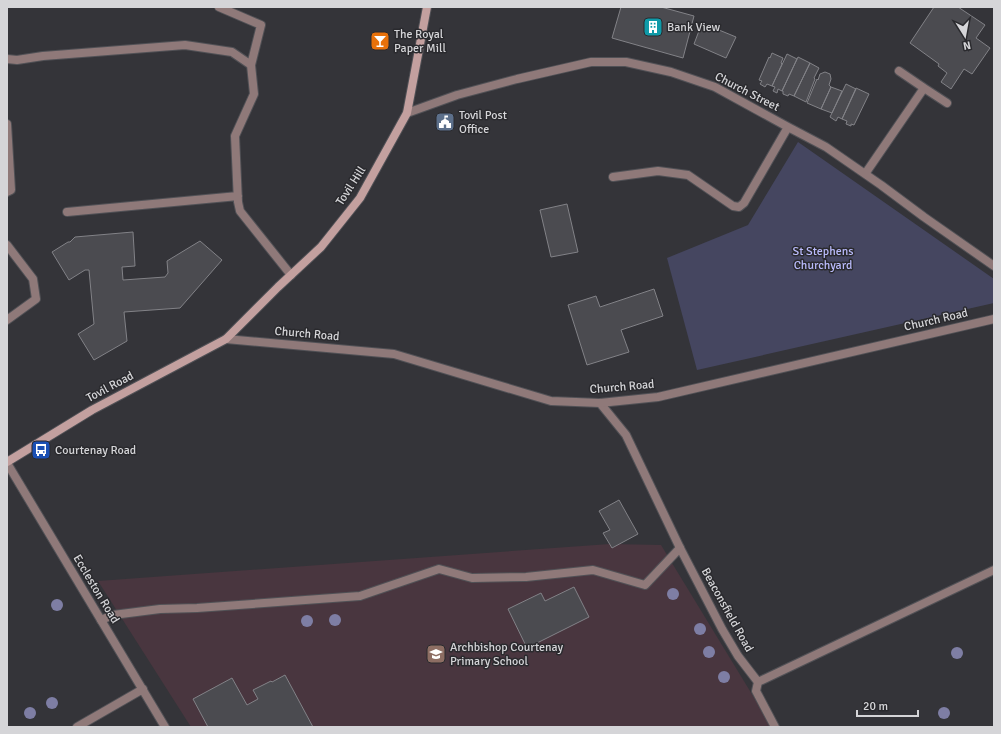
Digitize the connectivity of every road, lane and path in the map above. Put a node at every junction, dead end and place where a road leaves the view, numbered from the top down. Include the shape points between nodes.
1 (219, 7) edge
2 (428, 7) edge
3 (7, 59) edge
4 (250, 65) junction
5 (899, 71) dead end
6 (924, 88) junction
7 (947, 103) dead end
8 (407, 113) junction
9 (7, 124) edge
10 (788, 127) junction
11 (865, 174) junction
12 (613, 177) dead end
13 (7, 192) edge
14 (238, 196) junction
15 (67, 212) dead end
16 (7, 245) edge
17 (994, 266) edge
18 (292, 275) junction
19 (994, 319) edge
20 (7, 320) edge
21 (226, 339) junction
22 (600, 403) junction
23 (7, 463) edge
24 (680, 548) junction
25 (994, 570) edge
26 (101, 620) junction
27 (758, 682) junction
28 (143, 688) junction
29 (77, 727) edge
30 (165, 727) edge
31 (775, 727) edge

1 - 4 street via 261,25
2 - 8 main road, Tovil Hill
3 - 4 street via 185,45 232,52
4 - 14 street via 254,94 235,136
5 - 6 street
6 - 7 street
6 - 11 street
8 - 10 street, Church Street via 518,79 591,62 626,62 671,72 715,87
8 - 18 main road, Tovil Hill via 360,198 321,247
9 - 13 street via 11,190
10 - 11 street, Church Street via 826,147
10 - 12 street via 744,203 739,207 733,206 688,175 658,171
11 - 17 street, Church Street
14 - 15 street
14 - 18 street via 240,211
16 - 20 street via 33,279 36,299
18 - 21 main road, Tovil Hill
19 - 22 street, Church Road via 658,397
21 - 22 street, Church Road via 394,354 551,401
21 - 23 main road, Tovil Road via 92,410
22 - 24 street, Beaconsfield Road via 626,435
23 - 26 street, Eccleston Road
24 - 26 street via 645,585 593,570 526,577 472,578 439,569 360,596 160,609 113,615
24 - 27 street, Beaconsfield Road via 738,656
25 - 27 street
26 - 28 street, Eccleston Road
27 - 31 street via 756,691
28 - 29 street
28 - 30 street, Eccleston Road

